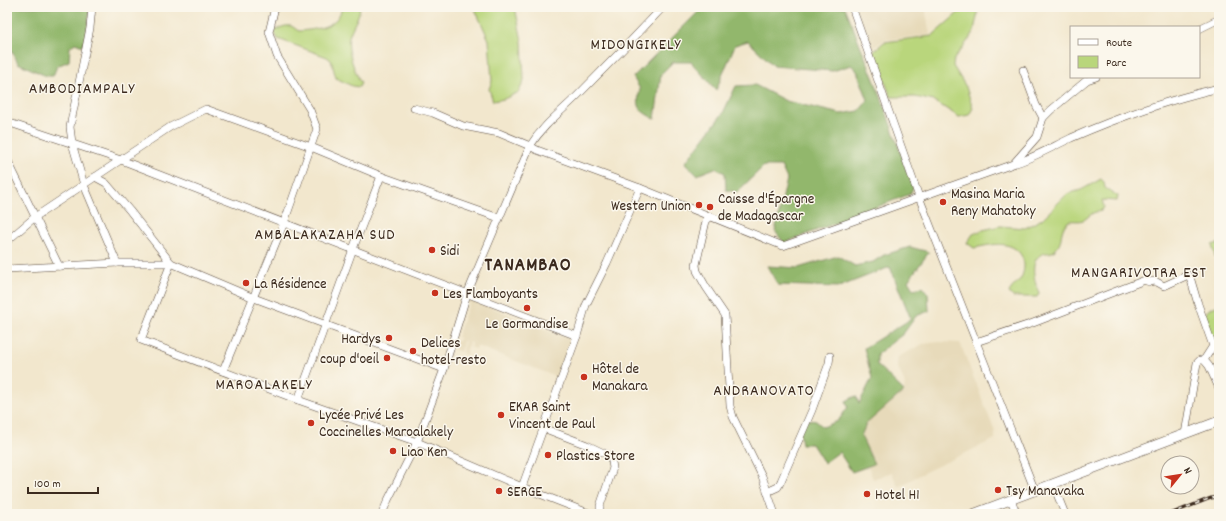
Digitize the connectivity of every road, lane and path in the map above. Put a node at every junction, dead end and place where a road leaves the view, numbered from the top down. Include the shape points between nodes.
1 (92, 7) edge
2 (275, 7) edge
3 (663, 7) edge
4 (852, 7) edge
5 (1219, 19) edge
6 (1200, 28) edge
7 (1023, 70) dead end
8 (1093, 78) edge
9 (1219, 88) edge
10 (414, 108) dead end
11 (1043, 118) junction
12 (7, 122) edge
13 (72, 143) junction
14 (530, 146) junction
15 (311, 147) junction
16 (7, 159) edge
17 (121, 160) junction
18 (1013, 164) junction
19 (381, 176) junction
20 (95, 177) junction
21 (84, 185) junction
22 (640, 188) junction
23 (919, 197) junction
24 (35, 217) junction
25 (710, 217) junction
26 (498, 218) junction
27 (284, 223) junction
28 (7, 241) edge
29 (353, 249) junction
30 (171, 262) junction
31 (116, 263) junction
32 (59, 266) junction
33 (7, 269) edge
34 (467, 294) junction
35 (254, 298) junction
36 (326, 326) junction
37 (577, 336) junction
38 (976, 342) junction
39 (830, 356) dead end
40 (1204, 360) junction
41 (444, 369) junction
42 (223, 371) junction
43 (1219, 388) edge
44 (298, 400) junction
45 (1219, 421) edge
46 (543, 428) junction
47 (1185, 434) junction
48 (417, 442) junction
49 (1053, 484) junction
50 (522, 487) junction
51 (1035, 491) junction
52 (767, 492) junction
53 (1011, 500) junction
54 (382, 514) edge
55 (591, 514) edge
56 (600, 514) edge
57 (775, 514) edge
58 (973, 514) edge
59 (1017, 514) edge
60 (1065, 514) edge

1 - 13 street via 70,126
2 - 15 street via 269,32 277,56 310,110 317,129
3 - 14 street via 571,103 539,132
4 - 23 street
5 - 6 street
7 - 11 street
8 - 11 street via 1087,80
9 - 18 street via 1137,112
10 - 14 street via 463,126 499,133
11 - 18 street via 1037,137
12 - 13 street
13 - 17 street
13 - 21 street
14 - 22 street
14 - 26 street
15 - 17 street via 206,109 170,127
15 - 19 street
15 - 27 street
16 - 24 street
17 - 20 street
17 - 27 street
18 - 23 street
19 - 26 street
19 - 29 street
20 - 21 street
20 - 30 street via 106,183
21 - 24 street
21 - 31 street
22 - 25 street
22 - 37 street via 586,305
23 - 25 street via 783,246
23 - 38 street
24 - 28 street
24 - 32 street
25 - 52 street via 706,221 696,265 697,271 725,315 730,406
26 - 34 street
27 - 29 street
27 - 35 street
29 - 34 street
29 - 36 street
30 - 31 street
30 - 35 street
30 - 42 street via 141,340
31 - 32 street
32 - 33 street
34 - 37 street
34 - 41 street
35 - 36 street
35 - 42 street
36 - 41 street
36 - 44 street
37 - 46 street
38 - 40 street via 1145,280 1155,281 1164,286 1188,275 1213,346
38 - 51 street
39 - 52 street via 812,410 782,481 778,487
40 - 43 street
40 - 47 street via 1197,363
41 - 48 street
42 - 44 street
44 - 48 street
45 - 47 main road
46 - 50 street
46 - 56 street via 610,456 613,468 600,506
47 - 49 main road
48 - 50 street
48 - 54 street
49 - 51 main road
49 - 60 street
50 - 55 street
51 - 53 main road
52 - 57 street
53 - 58 main road
53 - 59 street

